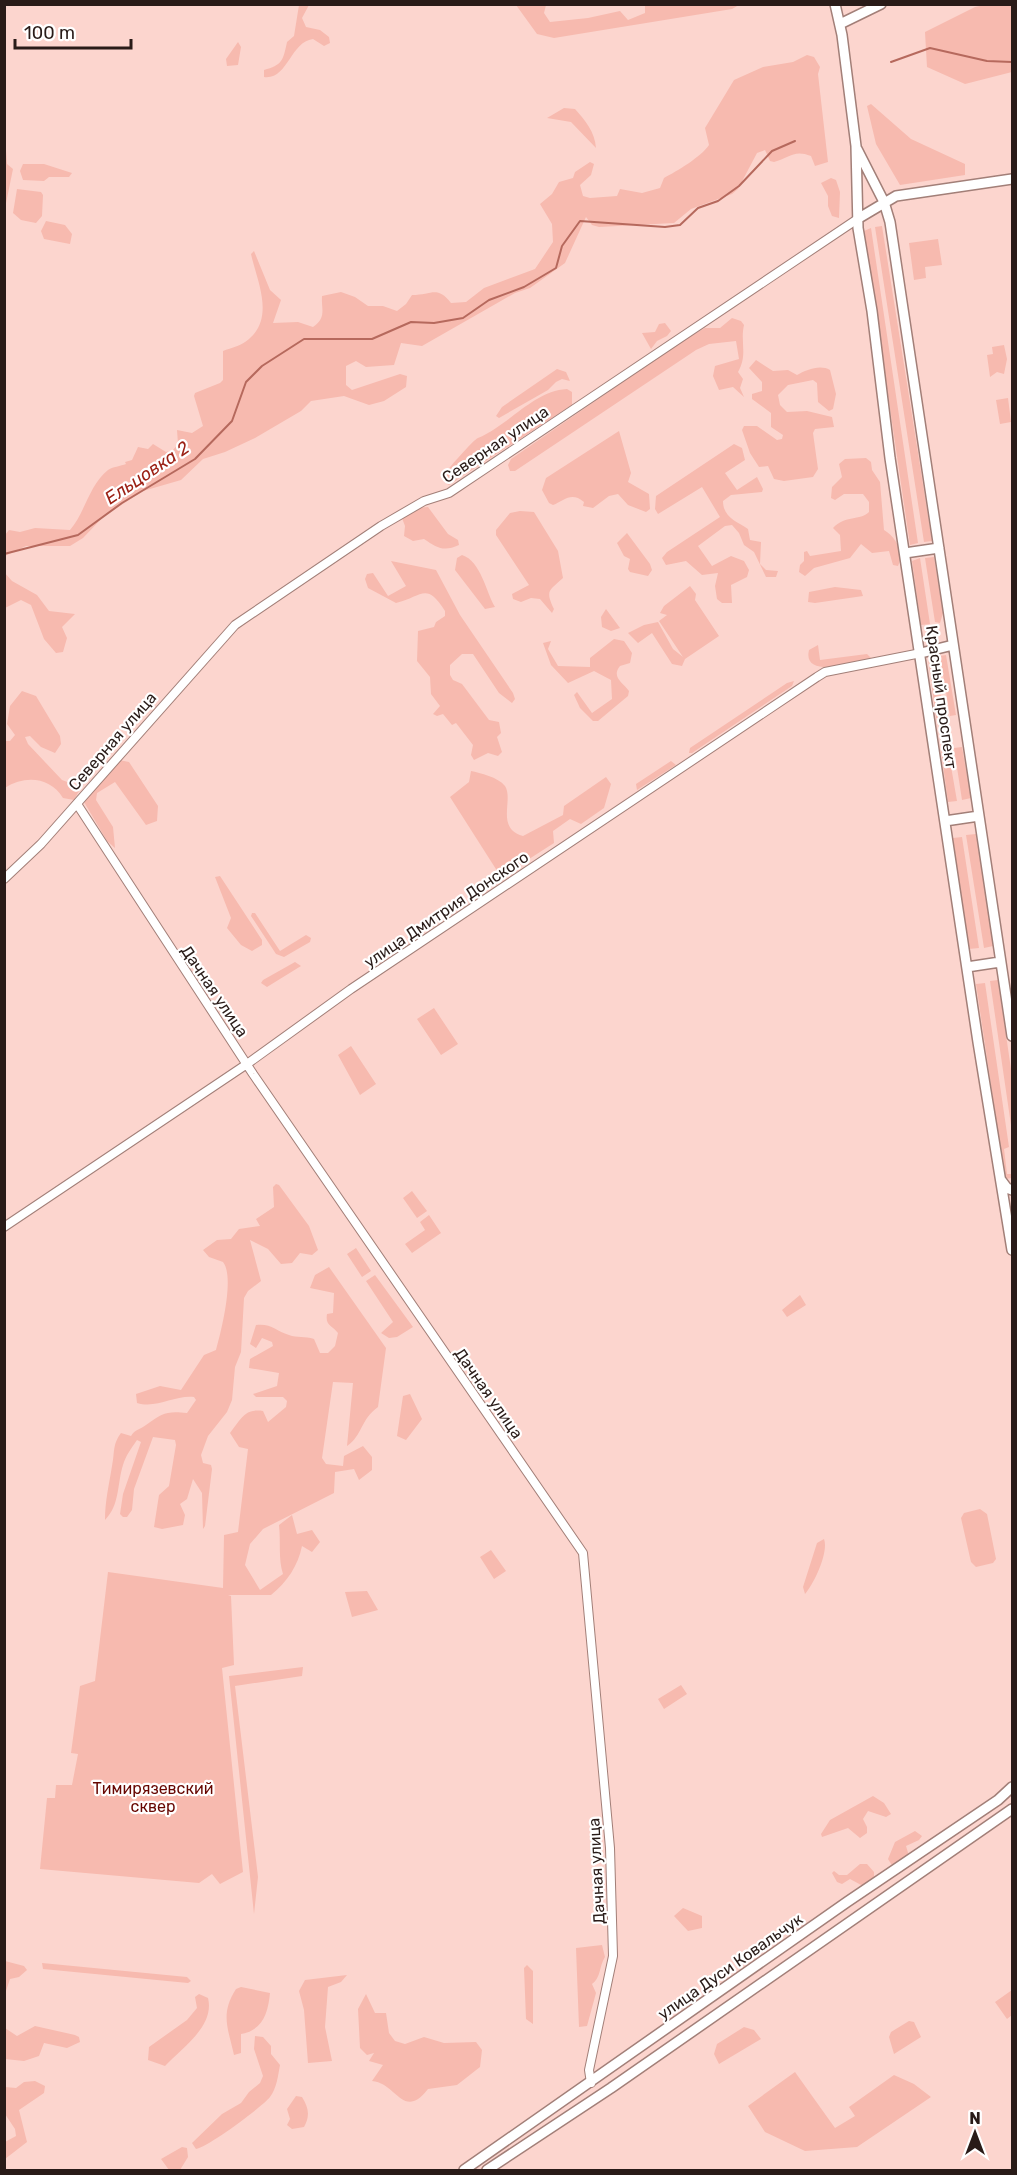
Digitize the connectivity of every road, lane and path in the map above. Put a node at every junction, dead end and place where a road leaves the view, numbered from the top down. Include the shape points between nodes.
1 (835, 4) edge
2 (882, 4) edge
3 (840, 24) junction
4 (856, 146) junction
5 (1012, 178) edge
6 (884, 202) junction
7 (859, 218) junction
8 (939, 548) junction
9 (905, 553) junction
10 (953, 645) junction
11 (921, 653) junction
12 (77, 804) junction
13 (979, 816) junction
14 (945, 821) junction
15 (4, 879) edge
16 (1000, 962) junction
17 (967, 967) junction
18 (1012, 1036) edge
19 (247, 1064) junction
20 (1001, 1180) junction
21 (1012, 1190) edge
22 (4, 1227) edge
23 (1012, 1250) edge
24 (1012, 1787) edge
25 (1012, 1809) edge
26 (591, 2083) junction
27 (464, 2170) edge
28 (487, 2170) edge

1 - 3 main road, Красный проспект
2 - 3 main road
3 - 4 main road, Красный проспект
4 - 6 main road, Красный проспект
4 - 7 main road, Красный проспект via 855,195
5 - 6 main road, Северная улица via 904,195
6 - 7 main road, Северная улица
6 - 8 main road, Красный проспект
7 - 9 main road, Красный проспект
7 - 12 street, Северная улица via 449,493 424,501 381,526 239,622
8 - 9 main road
8 - 10 main road, Красный проспект
9 - 11 main road, Красный проспект
10 - 11 main road
10 - 13 main road, Красный проспект
11 - 14 main road, Красный проспект
11 - 19 street, улица Дмитрия Донского via 817,676 351,989
12 - 15 street, Северная улица via 19,868
12 - 19 street, Дачная улица
13 - 14 main road
13 - 16 main road, Красный проспект
14 - 17 main road, Красный проспект
16 - 17 main road
16 - 18 main road, Красный проспект
17 - 20 main road, Красный проспект
19 - 22 street, улица Дмитрия Донского
19 - 26 street, Дачная улица via 583,1553 610,1848 613,1939 613,1956 589,2070
20 - 21 main road
20 - 23 main road, Красный проспект
24 - 26 main road, улица Дуси Ковальчук
25 - 28 main road, улица Дуси Ковальчук
26 - 27 main road, улица Дуси Ковальчук

